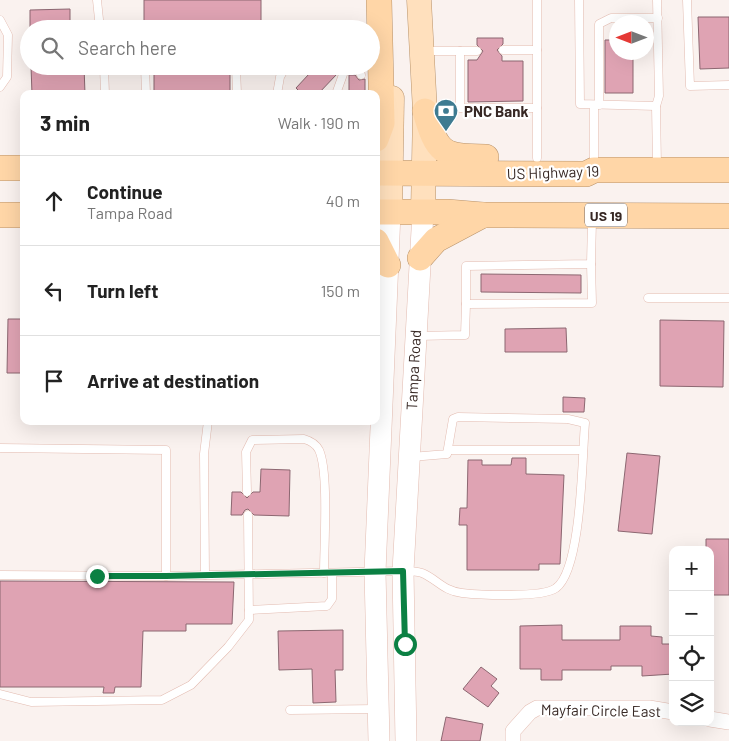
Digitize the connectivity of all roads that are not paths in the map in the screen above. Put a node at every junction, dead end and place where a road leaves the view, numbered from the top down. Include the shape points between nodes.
1 (97, 0) edge
2 (379, 0) edge
3 (389, 0) edge
4 (419, 0) edge
5 (537, 0) edge
6 (579, 0) edge
7 (657, 0) edge
8 (687, 0) edge
9 (658, 18) junction
10 (0, 20) edge
11 (99, 20) edge
12 (375, 20) edge
13 (423, 50) junction
14 (460, 50) junction
15 (503, 50) dead end
16 (537, 50) junction
17 (477, 51) dead end
18 (104, 75) edge
19 (146, 75) edge
20 (236, 75) edge
21 (281, 75) edge
22 (343, 75) edge
23 (368, 75) edge
24 (729, 85) edge
25 (0, 87) edge
26 (105, 90) edge
27 (146, 90) edge
28 (237, 90) edge
29 (278, 90) edge
30 (337, 90) edge
31 (374, 90) edge
32 (597, 105) junction
33 (656, 106) junction
34 (537, 108) junction
35 (425, 111) junction
36 (380, 114) edge
37 (380, 131) edge
38 (537, 158) junction
39 (0, 168) edge
40 (20, 168) edge
41 (594, 170) junction
42 (657, 170) junction
43 (729, 170) edge
44 (424, 173) junction
45 (384, 174) edge
46 (383, 212) edge
47 (423, 212) junction
48 (0, 215) edge
49 (20, 215) edge
50 (483, 215) junction
51 (592, 215) junction
52 (729, 216) edge
53 (420, 258) junction
54 (380, 260) edge
55 (591, 264) junction
56 (384, 279) edge
57 (648, 298) dead end
58 (729, 298) edge
59 (466, 304) junction
60 (415, 336) junction
61 (380, 382) edge
62 (208, 425) edge
63 (379, 425) edge
64 (0, 448) edge
65 (449, 450) junction
66 (583, 450) junction
67 (408, 457) junction
68 (247, 492) dead end
69 (248, 515) dead end
70 (403, 571) junction
71 (375, 572) junction
72 (328, 573) junction
73 (248, 574) junction
74 (0, 575) edge
75 (205, 575) junction
76 (166, 576) junction
77 (249, 610) junction
78 (0, 694) edge
79 (377, 709) junction
80 (290, 710) dead end
81 (669, 711) edge
82 (714, 719) edge
83 (729, 722) edge
84 (379, 741) edge
85 (389, 741) edge
86 (406, 741) edge
87 (513, 741) edge

1 - 11 lane
2 - 12 highway
3 - 45 main road, Tampa Road
4 - 13 main road, Tampa Road
5 - 16 lane
6 - 32 lane via 580,104
7 - 9 lane
8 - 24 lane via 690,86
9 - 32 lane via 611,18 599,24
9 - 33 lane via 659,96
10 - 25 lane via 8,35 6,78
13 - 14 lane
13 - 35 main road, Tampa Road
14 - 17 lane
14 - 34 lane via 460,108
15 - 16 lane
16 - 34 lane
18 - 26 lane
19 - 27 lane
20 - 28 lane
21 - 29 lane
22 - 30 lane
23 - 31 highway
32 - 33 lane
32 - 41 lane
33 - 42 lane
34 - 38 lane
35 - 38 highway via 441,149 454,156
35 - 44 main road, Tampa Road
36 - 37 highway
38 - 41 highway via 586,158
39 - 40 highway
41 - 42 highway, US Highway 19
41 - 44 highway, US Highway 19 via 586,174
42 - 43 highway, US Highway 19
44 - 45 highway, US Highway 19
44 - 47 main road, Tampa Road
45 - 46 main road, Tampa Road
46 - 47 highway, US 19
46 - 56 main road, Tampa Road
47 - 50 highway, US 19
47 - 53 main road, Tampa Road
48 - 49 highway
50 - 51 highway, US 19
50 - 53 highway via 436,240
51 - 52 highway, US 19
51 - 55 lane
53 - 60 main road, Tampa Road
54 - 56 highway
55 - 59 lane via 466,266
55 - 59 lane via 592,303
56 - 61 main road, Tampa Road
57 - 58 lane
59 - 60 lane via 465,335
60 - 67 main road, Tampa Road
62 - 75 lane via 204,454
63 - 71 main road, Tampa Road
64 - 76 lane via 166,450
65 - 66 lane
65 - 66 lane via 453,419 458,417 585,422
65 - 67 lane via 447,454
66 - 70 lane via 578,524 568,575 556,588 544,594 462,593 446,589 422,573
67 - 70 main road, Tampa Road
68 - 72 lane via 246,452 252,440 312,441 319,450 324,471
69 - 73 lane
70 - 71 lane
70 - 86 main road, Tampa Road
71 - 72 lane
71 - 79 main road, Tampa Road
72 - 73 lane
72 - 77 lane via 332,599 327,606
73 - 75 lane
73 - 77 lane
74 - 76 lane
75 - 76 lane
77 - 78 lane via 249,620 228,647 191,685 162,700 31,702
79 - 80 lane
79 - 84 main road, Tampa Road
79 - 85 main road via 388,719
81 - 87 street, Mayfair Circle East via 649,708 537,708 513,731
82 - 83 street

